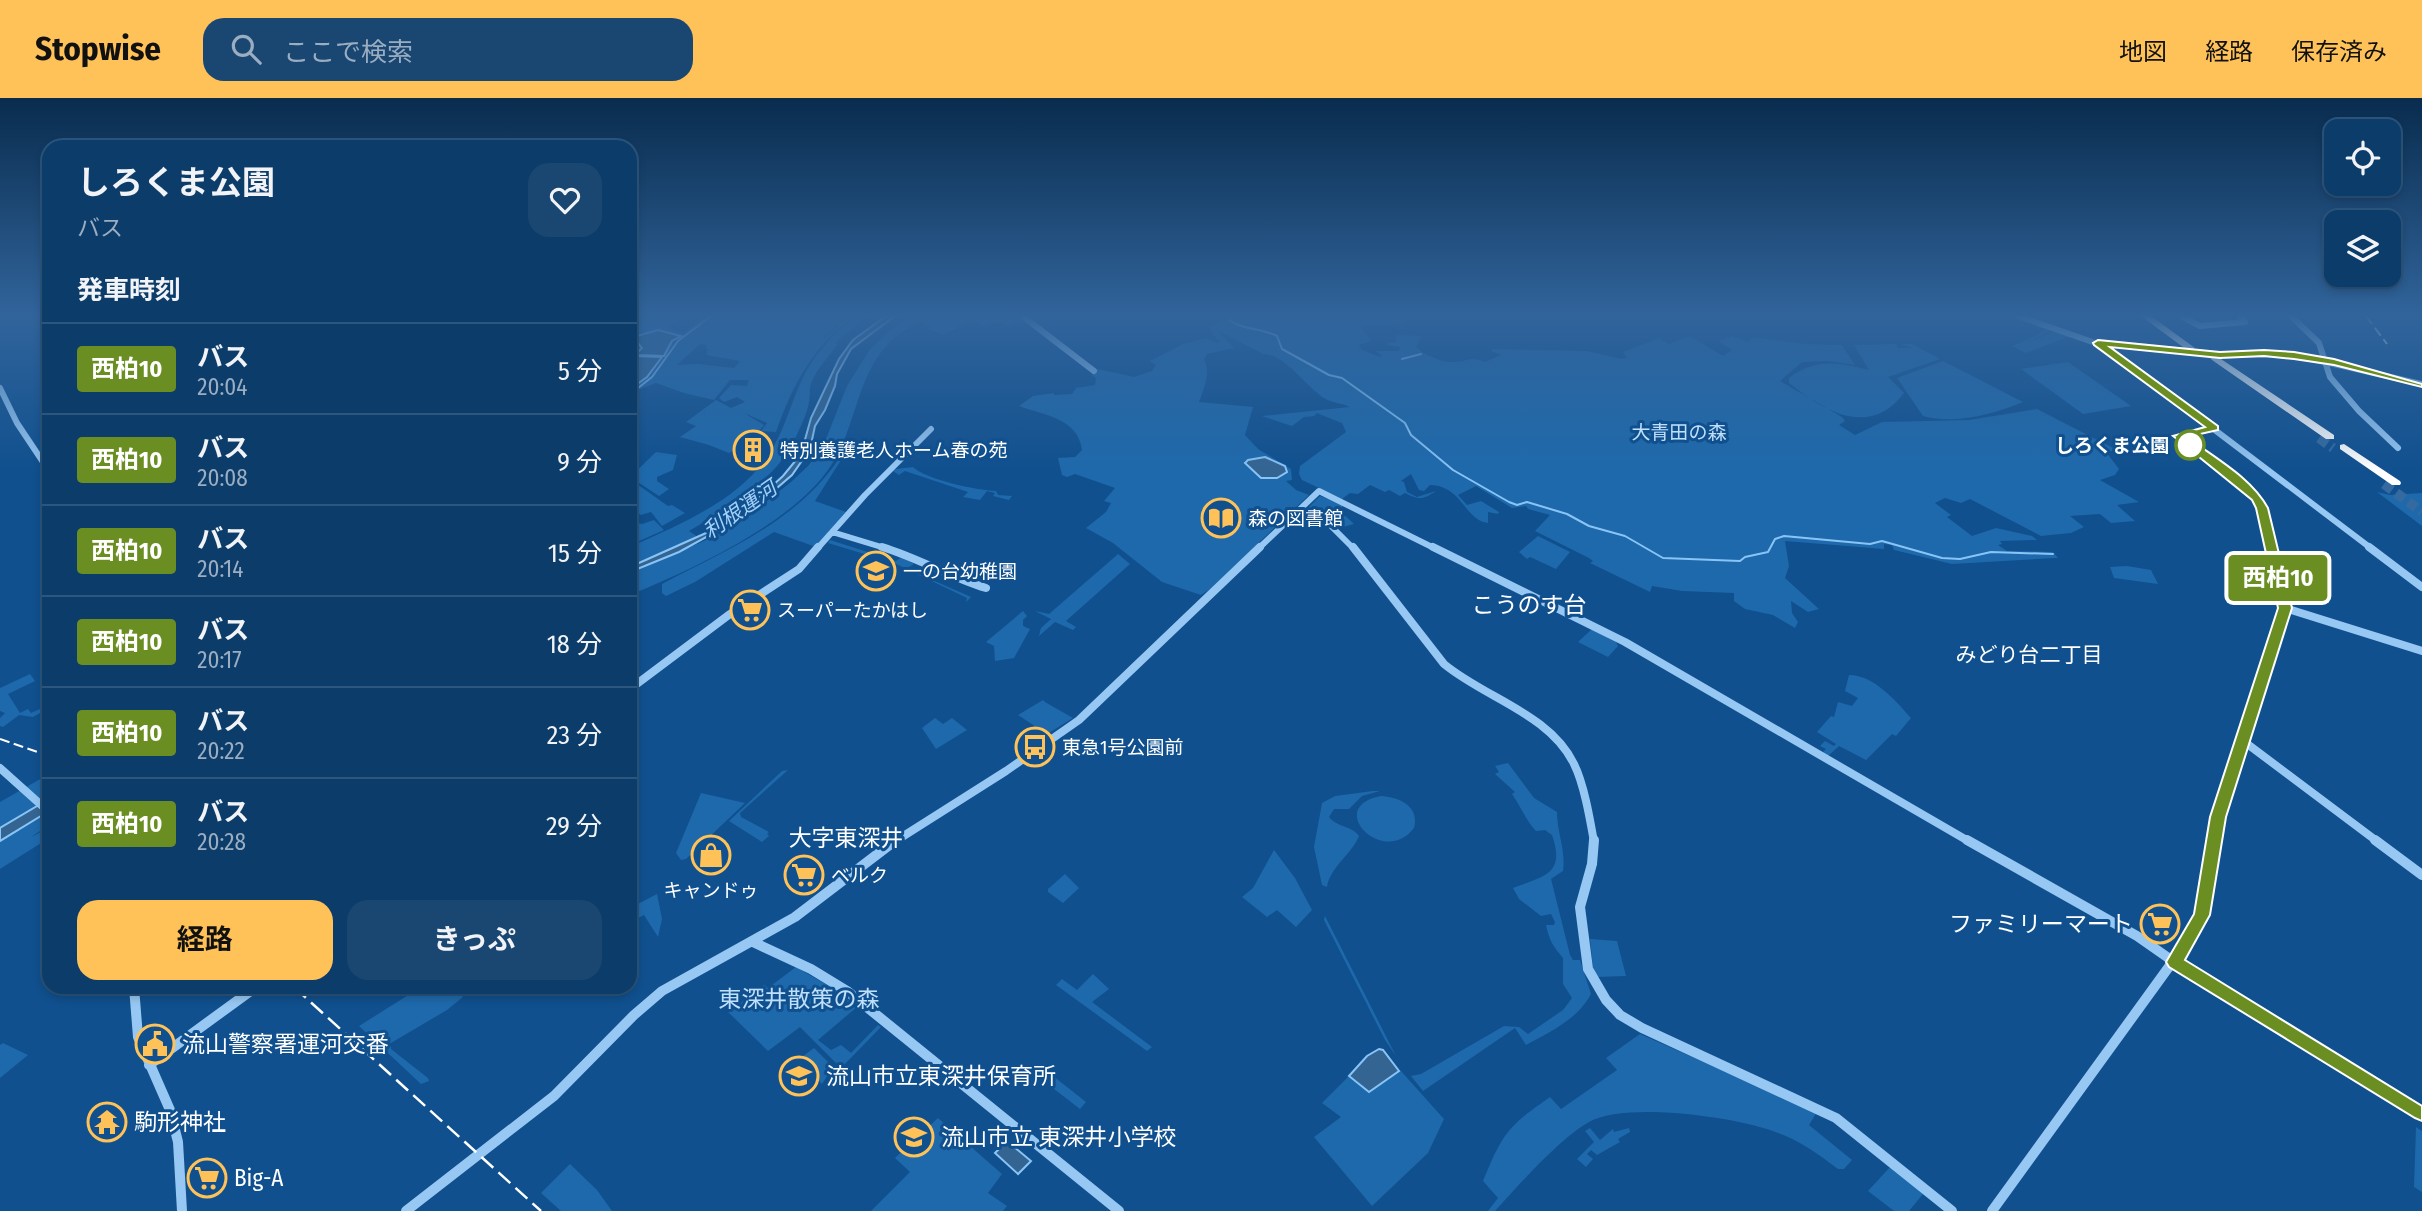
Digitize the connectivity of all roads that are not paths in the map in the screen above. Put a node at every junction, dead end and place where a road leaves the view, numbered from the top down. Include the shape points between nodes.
1 (1090, 368) edge
2 (2131, 368) edge
3 (2224, 368) edge
4 (2326, 368) edge
5 (2356, 368) edge
6 (1094, 371) dead end
7 (2422, 384) edge
8 (0, 387) edge
9 (932, 429) dead end
10 (2398, 447) dead end
11 (42, 460) edge
12 (2390, 484) tunnel mouth
13 (1297, 512) junction
14 (832, 532) junction
15 (2422, 587) edge
16 (986, 588) dead end
17 (2422, 651) edge
18 (637, 684) edge
19 (2242, 740) junction
20 (0, 768) edge
21 (42, 805) edge
22 (2422, 875) edge
23 (753, 942) junction
24 (2175, 962) junction
25 (135, 994) edge
26 (246, 994) edge
27 (149, 1065) junction
28 (2422, 1112) edge
29 (182, 1211) edge
30 (405, 1211) edge
31 (1119, 1211) edge
32 (1952, 1211) edge
33 (1992, 1211) edge

1 - 6 street
2 - 15 street
3 - 12 highway
4 - 10 street
5 - 7 street
8 - 11 street
9 - 14 street
13 - 23 street via 1083,716
13 - 24 street via 1319,491 1625,642 2050,885
13 - 32 street via 1344,536 1450,670 1537,722 1567,749 1576,765 1594,835 1592,864 1580,907 1585,958 1599,992 1613,1009 1642,1028 1836,1118
14 - 16 street
14 - 18 street via 792,575 730,614
17 - 19 street via 2285,608
19 - 22 street
19 - 24 street via 2218,817 2202,915
20 - 21 street
23 - 30 street via 654,997 554,1096
23 - 31 street via 839,986
24 - 28 street
24 - 33 street
25 - 27 street via 138,1037
26 - 27 street
27 - 29 street via 170,1110 178,1142

